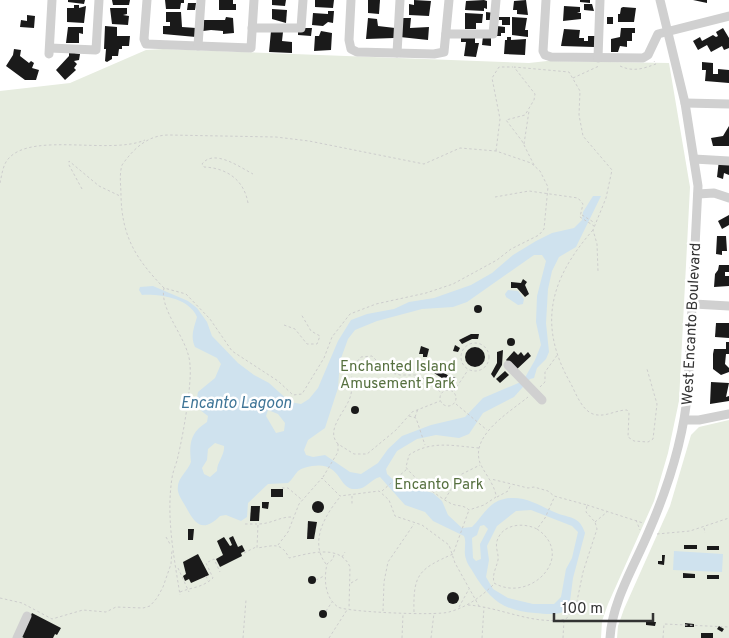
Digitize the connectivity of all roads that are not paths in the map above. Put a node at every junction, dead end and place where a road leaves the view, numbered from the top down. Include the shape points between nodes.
1 (52, 0) edge
2 (99, 0) edge
3 (147, 0) edge
4 (201, 0) edge
5 (254, 0) edge
6 (303, 0) edge
7 (351, 0) edge
8 (400, 0) edge
9 (449, 0) edge
10 (496, 0) edge
11 (546, 0) edge
12 (600, 0) edge
13 (660, 0) edge
14 (729, 16) edge
15 (252, 28) junction
16 (666, 31) junction
17 (446, 34) junction
18 (198, 46) junction
19 (397, 54) junction
20 (598, 62) junction
21 (685, 103) junction
22 (729, 104) edge
23 (694, 159) junction
24 (729, 161) edge
25 (698, 194) junction
26 (729, 198) edge
27 (694, 304) junction
28 (729, 306) edge
29 (508, 365) dead end
30 (542, 400) dead end
31 (729, 414) edge
32 (685, 420) junction
33 (27, 616) dead end
34 (17, 638) edge
35 (610, 638) edge

1 - 2 street via 49,51 96,50
3 - 18 street via 146,44
4 - 18 street
5 - 15 street
6 - 15 street via 301,28
7 - 19 street via 351,49
8 - 19 street
9 - 17 street
10 - 17 street via 494,34
11 - 20 street via 543,51 546,56
12 - 20 street
13 - 16 street, West Encanto Boulevard
14 - 16 street
15 - 18 street via 251,48
16 - 20 street via 657,36 648,55 641,59
16 - 21 street, West Encanto Boulevard
17 - 19 street via 444,52
21 - 22 street
21 - 23 street, West Encanto Boulevard
23 - 24 street
23 - 25 street, West Encanto Boulevard
25 - 26 street via 714,193
25 - 27 street, West Encanto Boulevard
27 - 28 street
27 - 32 street, West Encanto Boulevard
29 - 30 street
31 - 32 street
32 - 35 street, West Encanto Boulevard via 654,530 614,613
33 - 34 street

